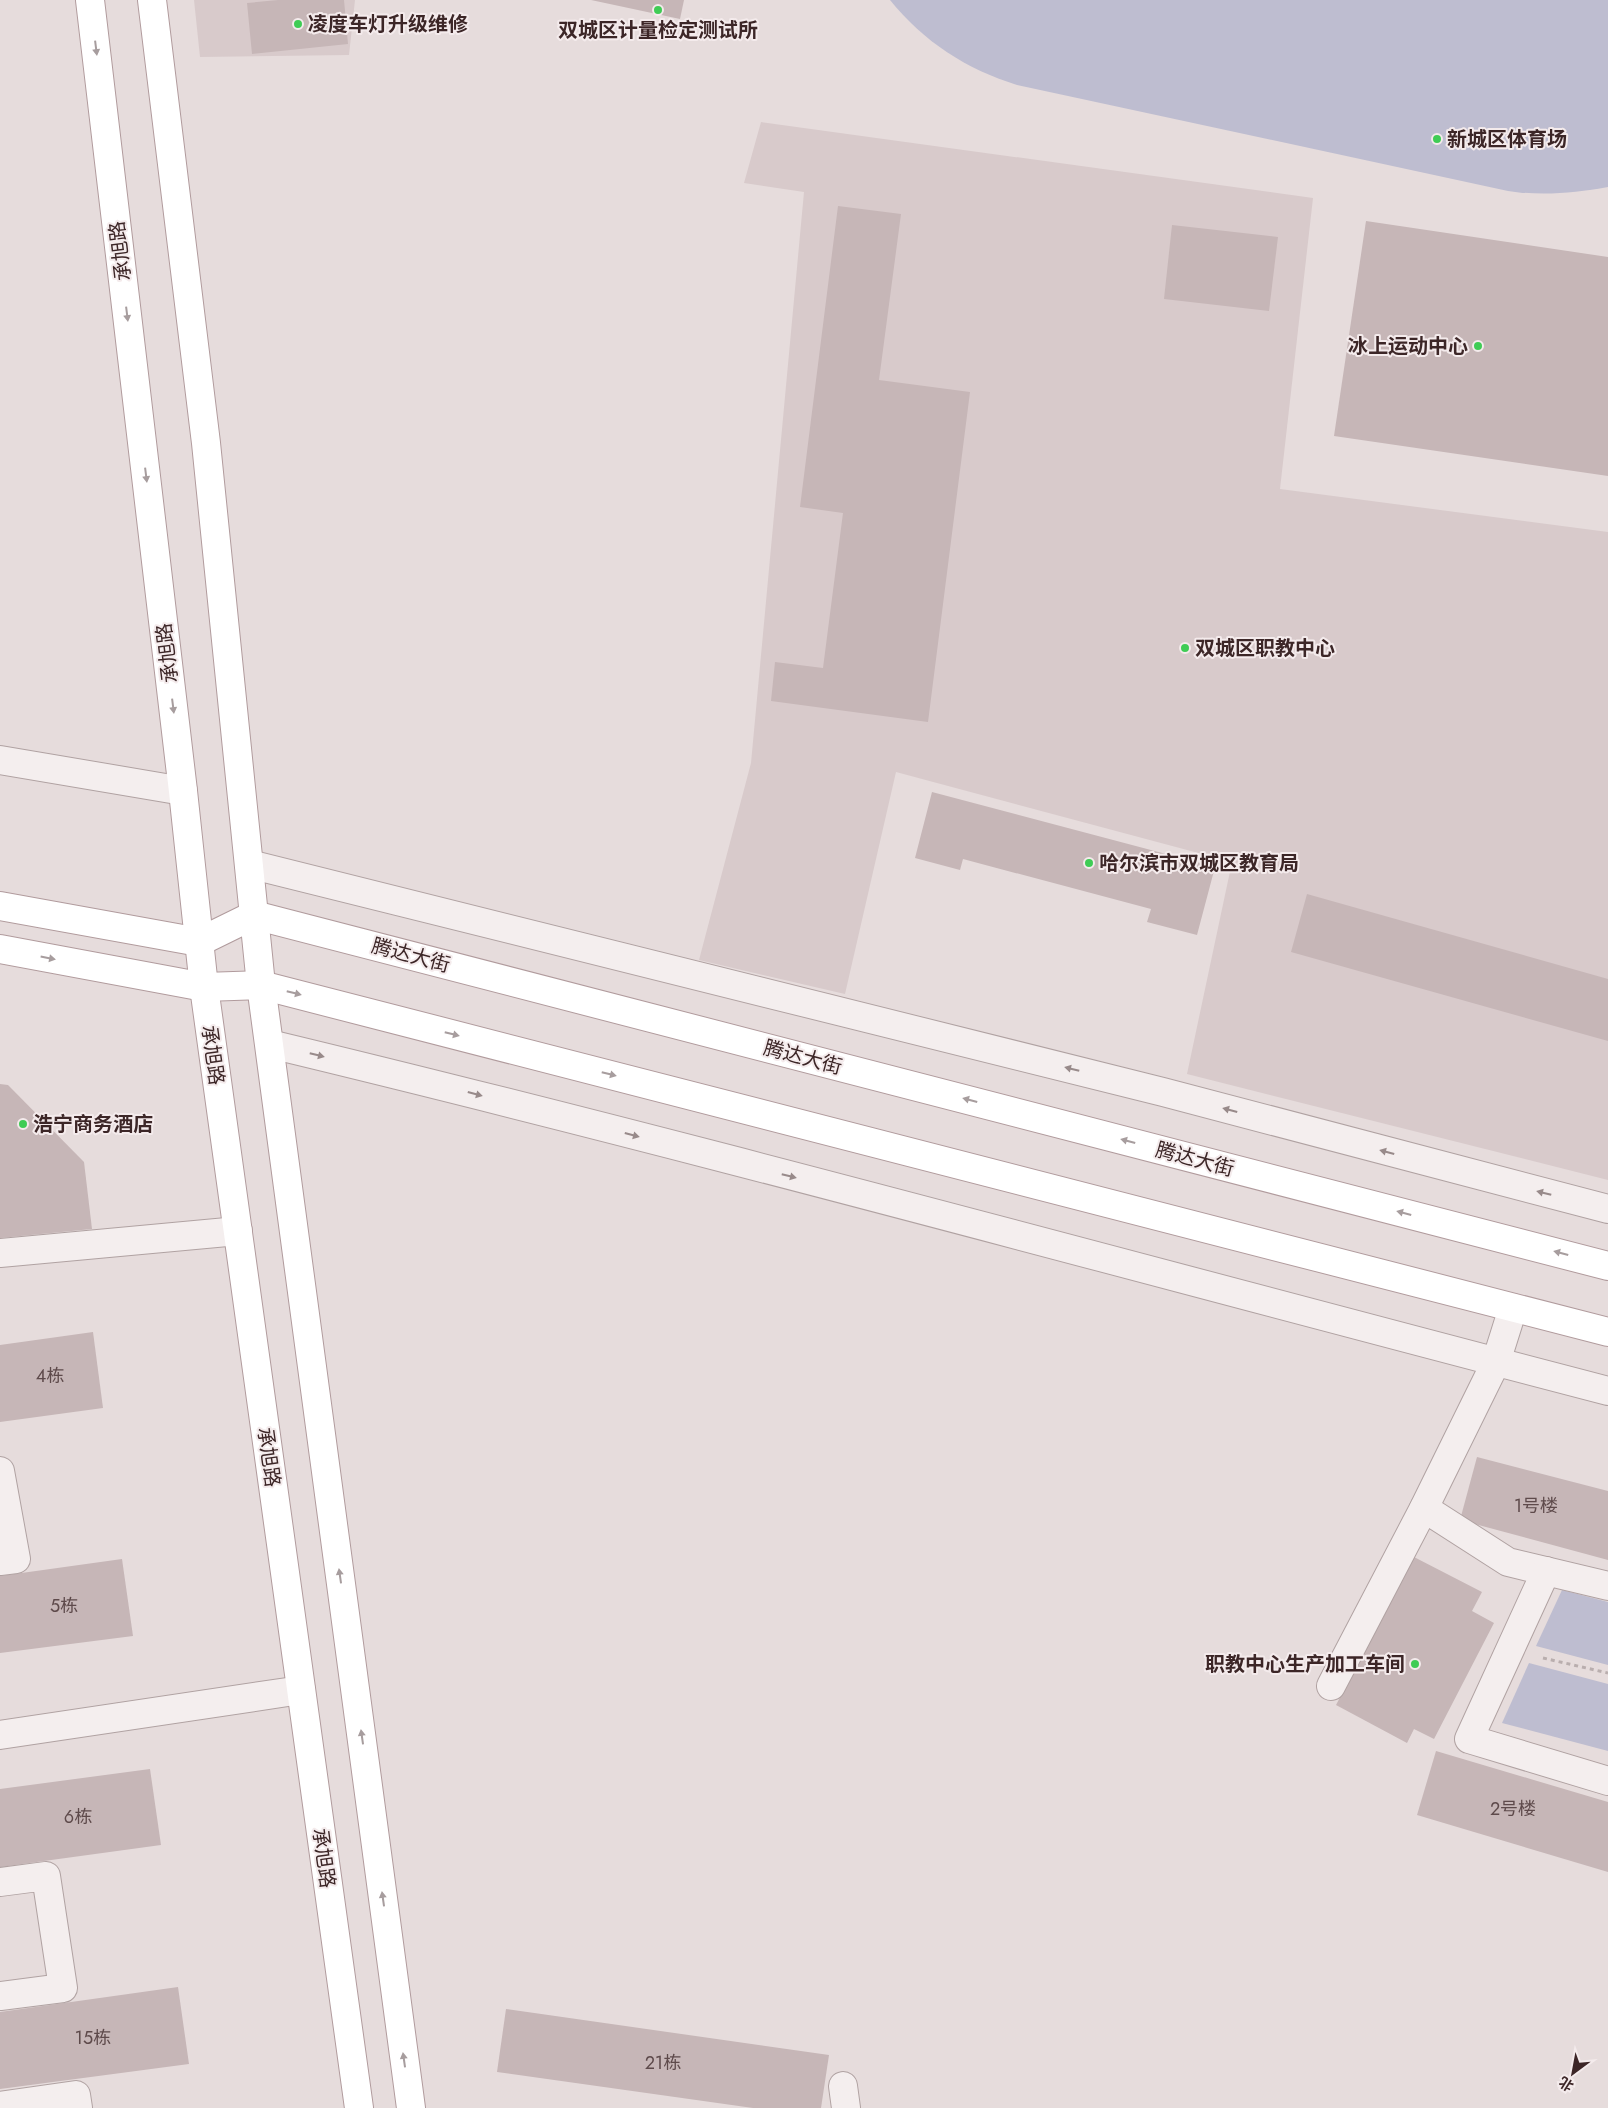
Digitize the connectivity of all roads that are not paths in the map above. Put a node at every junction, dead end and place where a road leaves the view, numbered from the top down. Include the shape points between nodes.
1 (90, 0) edge
2 (152, 0) edge
3 (0, 760) edge
4 (183, 792) junction
5 (249, 864) junction
6 (0, 906) edge
7 (254, 915) junction
8 (199, 942) junction
9 (0, 949) edge
10 (262, 985) junction
11 (204, 987) junction
12 (270, 1044) junction
13 (1608, 1209) edge
14 (238, 1231) junction
15 (0, 1253) edge
16 (1608, 1266) edge
17 (1513, 1308) junction
18 (1608, 1332) edge
19 (1496, 1362) junction
20 (1608, 1391) edge
21 (0, 1471) edge
22 (1424, 1508) junction
23 (0, 1561) edge
24 (1546, 1571) junction
25 (1608, 1586) edge
26 (1331, 1686) dead end
27 (301, 1690) junction
28 (0, 1735) edge
29 (1608, 1781) edge
30 (0, 1882) edge
31 (0, 1996) edge
32 (0, 2106) edge
33 (78, 2108) edge
34 (359, 2108) edge
35 (411, 2108) edge

1 -> 4 main road, 承旭路
2 - 5 main road via 206,443
3 - 4 street
4 - 8 main road, 承旭路
5 - 7 main road
13 -> 5 street via 1164,1092
6 - 8 main road
7 - 8 main road
7 - 10 main road
16 -> 7 main road, 腾达大街
8 - 11 main road, 承旭路
9 -> 11 main road
10 - 11 main road
10 - 12 main road
10 -> 17 main road
11 - 14 main road, 承旭路
12 -> 19 street via 1048,1242
35 -> 12 main road
14 - 15 street
14 - 27 main road, 承旭路
17 - 18 main road
17 - 19 street
19 - 20 street
19 - 22 street
21 - 23 street via 16,1559
22 - 24 street via 1508,1562
22 - 26 street
24 - 25 street
24 - 29 street via 1469,1739
27 - 28 street
27 - 34 main road, 承旭路
30 - 31 street via 46,1876 63,1988
32 - 33 street via 76,2094

